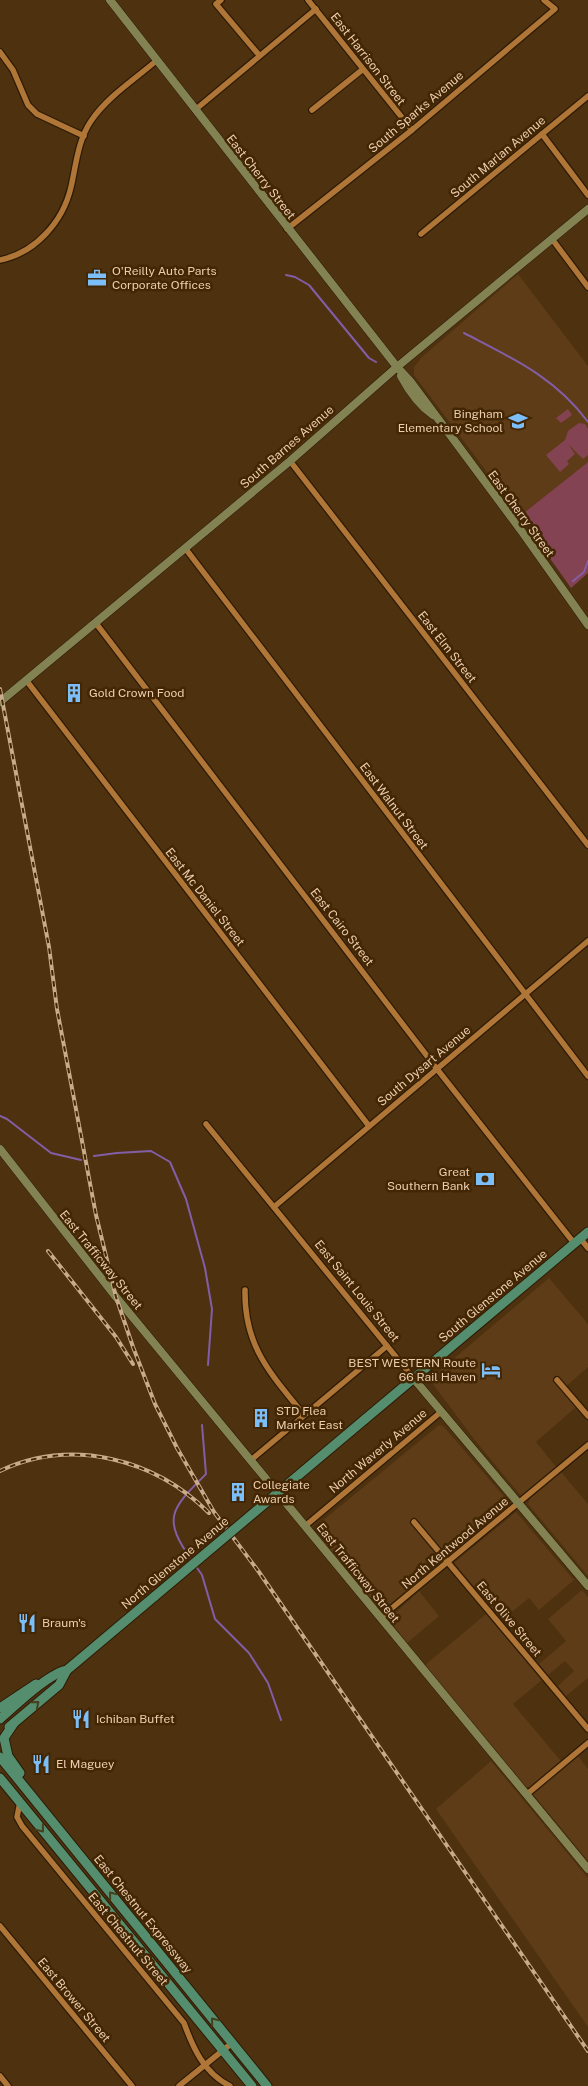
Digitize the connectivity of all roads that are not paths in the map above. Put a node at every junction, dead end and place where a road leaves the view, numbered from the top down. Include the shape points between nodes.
1 (110, 0) edge
2 (308, 0) edge
3 (544, 0) edge
4 (219, 2) edge
5 (316, 9) junction
6 (0, 52) edge
7 (259, 56) junction
8 (156, 61) junction
9 (362, 70) junction
10 (588, 96) edge
11 (195, 110) junction
12 (312, 110) dead end
13 (412, 130) junction
14 (542, 134) junction
15 (84, 136) junction
16 (588, 195) edge
17 (588, 209) edge
18 (288, 229) junction
19 (421, 234) dead end
20 (552, 239) junction
21 (0, 260) edge
22 (588, 287) edge
23 (397, 367) junction
24 (290, 461) junction
25 (185, 548) junction
26 (95, 622) junction
27 (588, 625) edge
28 (26, 680) junction
29 (0, 702) edge
30 (588, 845) edge
31 (588, 941) edge
32 (525, 994) junction
33 (438, 1069) junction
34 (588, 1076) edge
35 (206, 1124) dead end
36 (369, 1126) junction
37 (0, 1150) edge
38 (274, 1206) junction
39 (588, 1232) edge
40 (577, 1241) junction
41 (588, 1248) edge
42 (245, 1290) dead end
43 (387, 1346) junction
44 (414, 1379) junction
45 (558, 1380) dead end
46 (442, 1412) junction
47 (304, 1415) junction
48 (588, 1416) edge
49 (588, 1445) edge
50 (251, 1460) junction
51 (518, 1503) junction
52 (414, 1522) dead end
53 (305, 1526) junction
54 (448, 1562) junction
55 (588, 1586) edge
56 (380, 1618) junction
57 (67, 1670) junction
58 (50, 1678) junction
59 (0, 1708) edge
60 (0, 1719) edge
61 (14, 1723) junction
62 (588, 1729) edge
63 (0, 1735) edge
64 (588, 1743) edge
65 (0, 1757) edge
66 (0, 1778) edge
67 (0, 1783) edge
68 (10, 1791) junction
69 (526, 1795) junction
70 (20, 1802) junction
71 (78, 1854) junction
72 (588, 1869) edge
73 (0, 1926) edge
74 (232, 2042) junction
75 (223, 2050) junction
76 (205, 2065) junction
77 (0, 2076) edge
78 (8, 2086) edge
79 (132, 2086) edge
80 (179, 2086) edge
81 (230, 2086) edge
82 (252, 2086) edge
83 (268, 2086) edge

1 - 8 street, East Cherry Street
2 - 5 street, East Harrison Street
3 - 13 street, South Sparks Avenue via 555,9
4 - 7 street
5 - 7 street
5 - 9 street, East Harrison Street
6 - 15 street via 13,70 28,105 38,114
7 - 11 street
8 - 11 street, East Cherry Street
8 - 15 street via 101,108
9 - 12 street
9 - 13 street, East Harrison Street
10 - 14 street, South Marlan Avenue
11 - 18 street, East Cherry Street
13 - 18 street, South Sparks Avenue
14 - 16 street
14 - 19 street, South Marlan Avenue
15 - 21 street via 71,189 61,214 31,248
17 - 20 street, South Barnes Avenue
18 - 23 street, East Cherry Street
20 - 22 street
20 - 23 street, South Barnes Avenue
23 - 24 street, South Barnes Avenue
23 - 27 street, East Cherry Street via 406,386 435,417 516,523
24 - 25 street, South Barnes Avenue
24 - 30 street, East Elm Street
25 - 26 street, South Barnes Avenue
25 - 32 street, East Walnut Street
26 - 28 street, South Barnes Avenue
26 - 33 street, East Cairo Street
28 - 29 street, South Barnes Avenue
28 - 36 street, East Mc Daniel Street
31 - 32 street, South Dysart Avenue
32 - 33 street, South Dysart Avenue
32 - 34 street, East Walnut Street
33 - 36 street, South Dysart Avenue
33 - 40 street, East Cairo Street
35 - 38 street, East Saint Louis Street
36 - 38 street, South Dysart Avenue
37 - 50 street, East Trafficway Street
38 - 43 street, East Saint Louis Street
39 - 40 main road, South Glenstone Avenue
40 - 41 street, East Cairo Street
40 - 44 main road, South Glenstone Avenue
42 - 47 street via 246,1314 261,1359
43 - 44 street, East Saint Louis Street
43 - 47 street
44 - 46 street, East Saint Louis Street
44 - 57 main road, North Glenstone Avenue, bridge
45 - 48 street
46 - 51 street, East Saint Louis Street
46 - 53 street, North Waverly Avenue
47 - 50 street
49 - 51 street, North Kentwood Avenue
50 - 53 street, East Trafficway Street
51 - 54 street, North Kentwood Avenue
51 - 55 street, East Saint Louis Street
52 - 54 street, East Olive Street
53 - 56 street, East Trafficway Street
54 - 56 street, North Kentwood Avenue
54 - 62 street, East Olive Street
56 - 69 street, East Trafficway Street
57 - 58 main road, North Glenstone Avenue
61 -> 57 main road, North Glenstone Avenue via 59,1685
58 - 59 main road via 33,1685
58 - 60 main road, North Glenstone Avenue
61 - 63 main road, North Glenstone Avenue
61 - 71 main road via 4,1738 8,1756 70,1836
64 - 69 street
65 - 71 main road, East Chestnut Expressway
66 - 68 main road, East Chestnut Expressway
67 - 68 main road
68 - 70 main road, East Chestnut Expressway
69 - 72 street, East Trafficway Street
70 -> 75 main road, East Chestnut Expressway
70 - 76 street, East Chestnut Street via 17,1817 22,1826 184,2023 194,2051
74 -> 71 main road, East Chestnut Expressway
73 - 79 street, East Brower Street
74 - 75 street
74 - 83 main road, East Chestnut Expressway
75 - 76 street
75 - 82 main road, East Chestnut Expressway
76 - 80 street
76 - 81 street, East Chestnut Street
77 - 78 street

